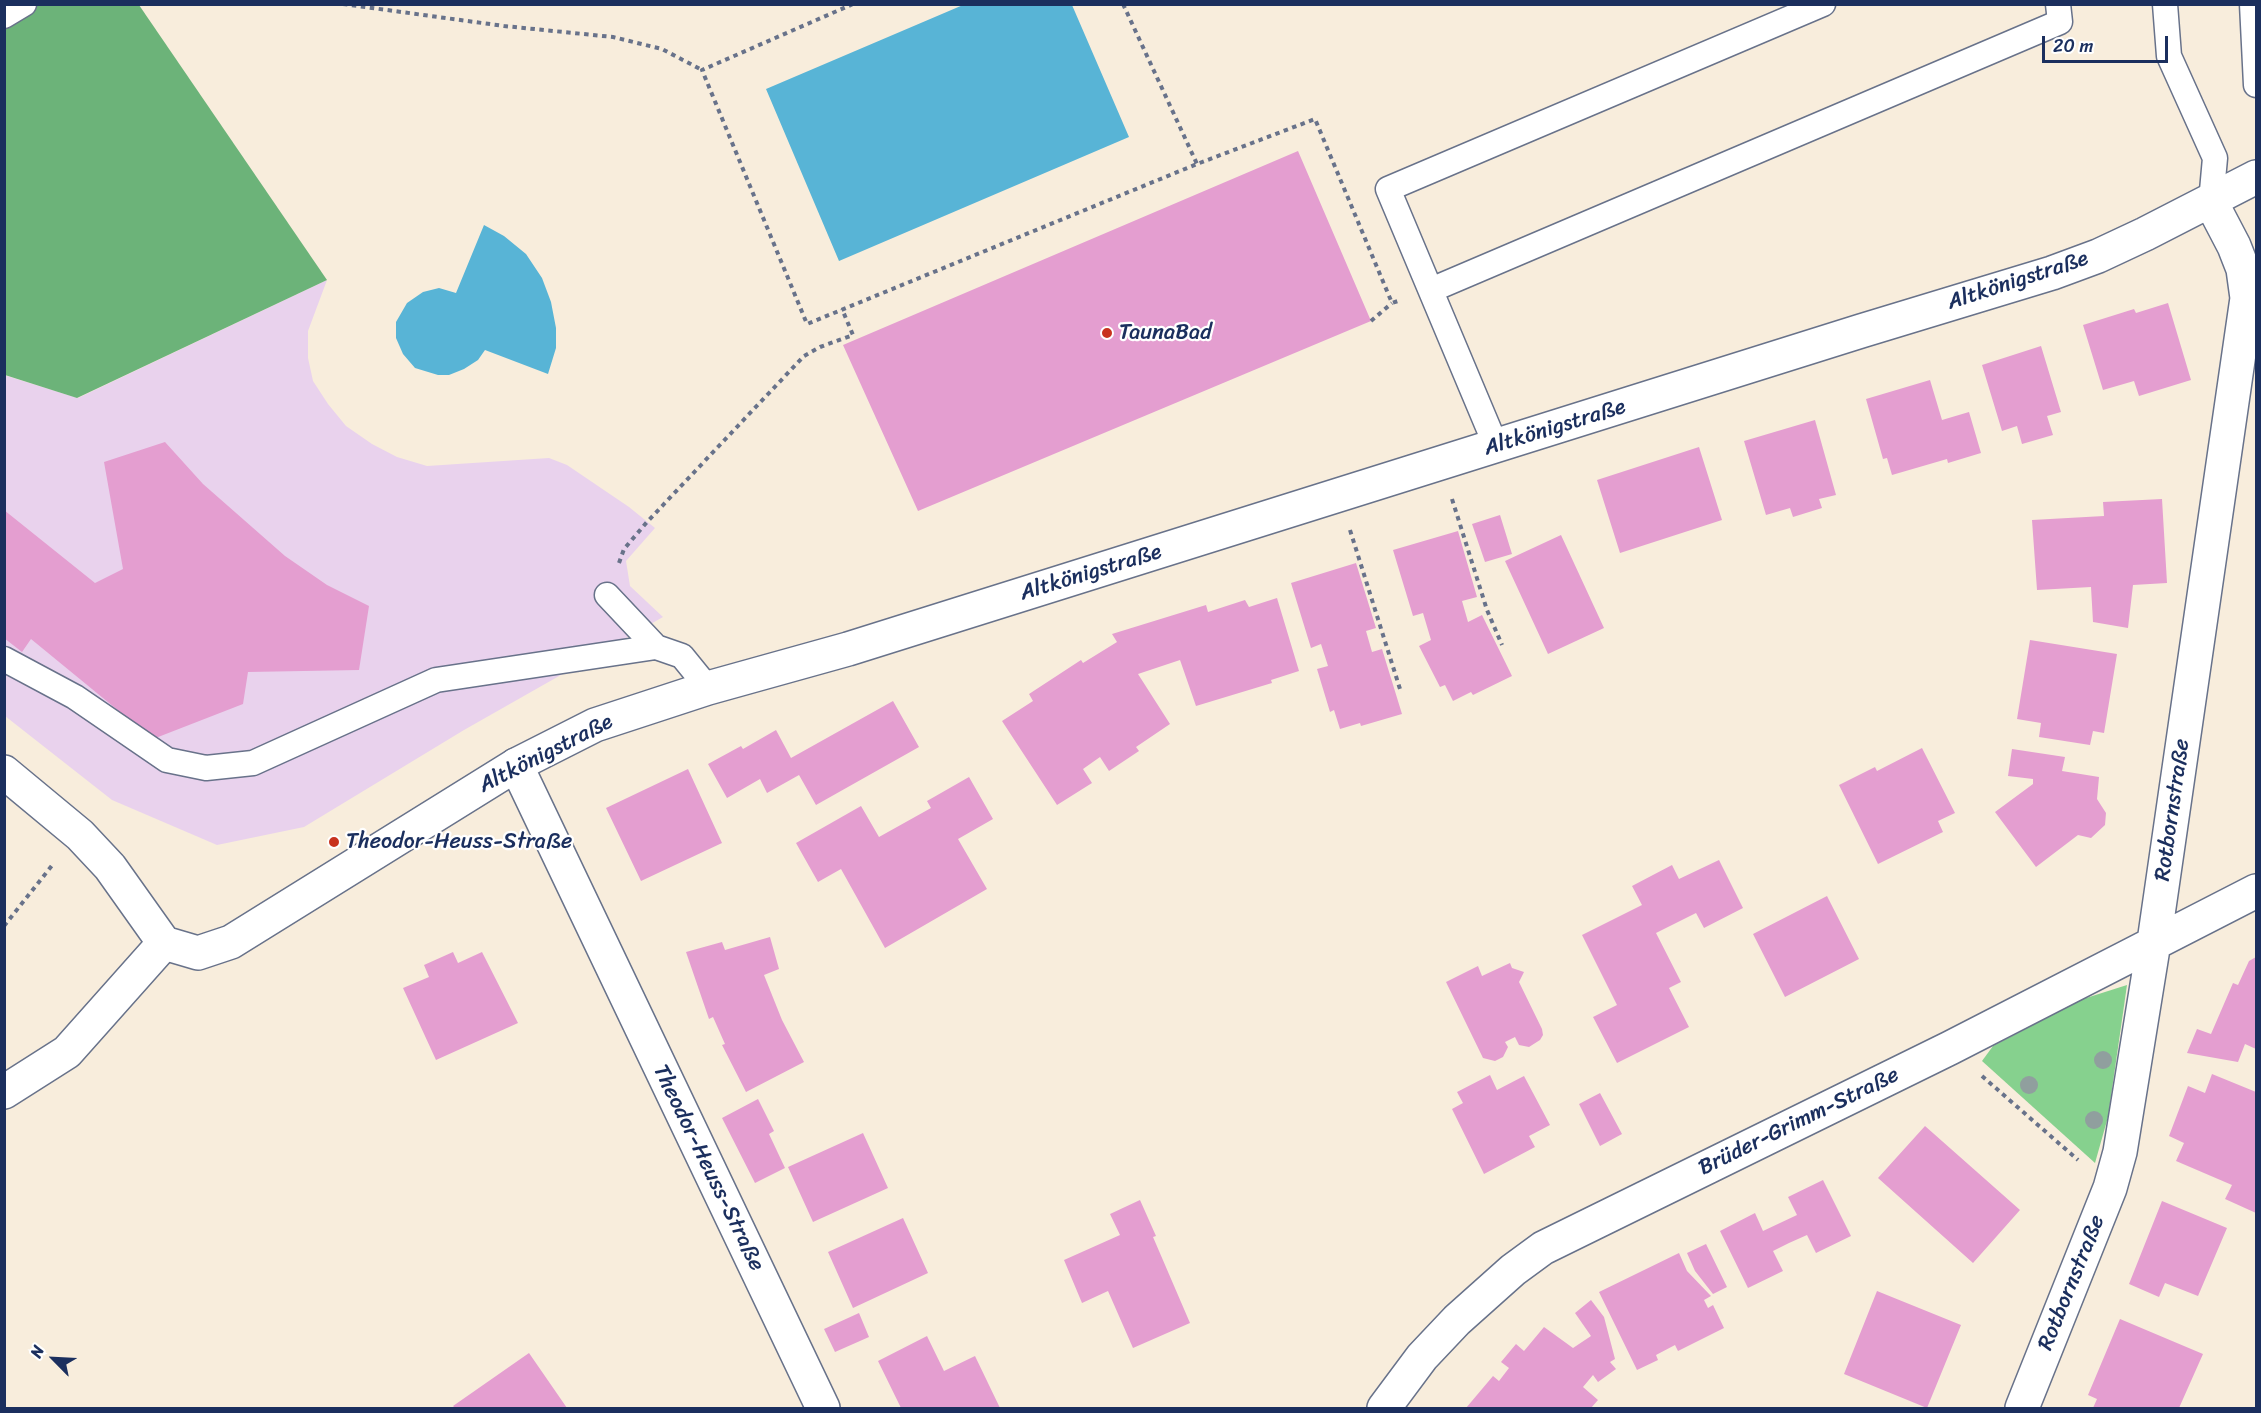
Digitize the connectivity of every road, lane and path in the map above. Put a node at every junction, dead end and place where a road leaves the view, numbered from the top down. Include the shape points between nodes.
1 (24, 4) edge
2 (343, 4) edge
3 (854, 4) edge
4 (1123, 4) edge
5 (1823, 4) edge
6 (2058, 4) edge
7 (2165, 4) edge
8 (2252, 4) edge
9 (4, 16) edge
10 (702, 70) junction
11 (2256, 85) edge
12 (1197, 164) junction
13 (2256, 177) edge
14 (2211, 202) junction
15 (1431, 291) junction
16 (1406, 298) dead end
17 (1392, 303) junction
18 (842, 309) junction
19 (1371, 321) dead end
20 (1496, 446) junction
21 (1441, 464) junction
22 (1340, 495) junction
23 (607, 595) joint
24 (1502, 645) dead end
25 (656, 647) junction
26 (4, 659) edge
27 (708, 688) junction
28 (1400, 689) dead end
29 (516, 765) junction
30 (4, 772) edge
31 (80, 835) junction
32 (2256, 891) edge
33 (4, 926) edge
34 (2154, 942) junction
35 (164, 943) junction
36 (1950, 1048) junction
37 (4, 1092) edge
38 (2110, 1188) junction
39 (823, 1408) edge
40 (1384, 1408) edge
41 (2022, 1408) edge

1 - 9 lane
2 - 10 path via 613,37 662,49
3 - 10 path
4 - 12 path
5 - 15 lane via 1388,189
6 - 15 lane via 2060,22
7 - 14 lane via 2169,56 2215,158
8 - 11 lane
10 - 18 path via 807,324
12 - 17 path via 1315,119
12 - 18 path
13 - 14 street, Altkönigstraße
14 - 20 street, Altkönigstraße via 2098,256 2052,273
14 - 34 street, Rotbornstraße via 2243,269 2247,298
15 - 20 lane
16 - 17 path
17 - 19 path
18 - 23 path via 852,335 804,356 663,505 624,549
20 - 21 street, Altkönigstraße
21 - 22 street, Altkönigstraße
21 - 24 path via 1487,610
22 - 27 street, Altkönigstraße via 848,649
22 - 28 path
23 - 25 lane
25 - 26 lane via 436,680 253,763 206,768 167,760 75,696
25 - 27 lane via 682,656
27 - 29 street, Altkönigstraße via 595,725
29 - 35 street, Altkönigstraße via 231,942 198,953
29 - 39 street, Theodor-Heuss-Straße
30 - 31 street
31 - 33 path
31 - 35 street via 110,867
32 - 34 street, Brüder-Grimm-Straße
34 - 36 street, Brüder-Grimm-Straße
34 - 38 street, Rotbornstraße via 2120,1152
35 - 37 street via 67,1052
36 - 38 path
36 - 40 street, Brüder-Grimm-Straße via 1544,1248 1456,1320
38 - 41 street, Rotbornstraße

